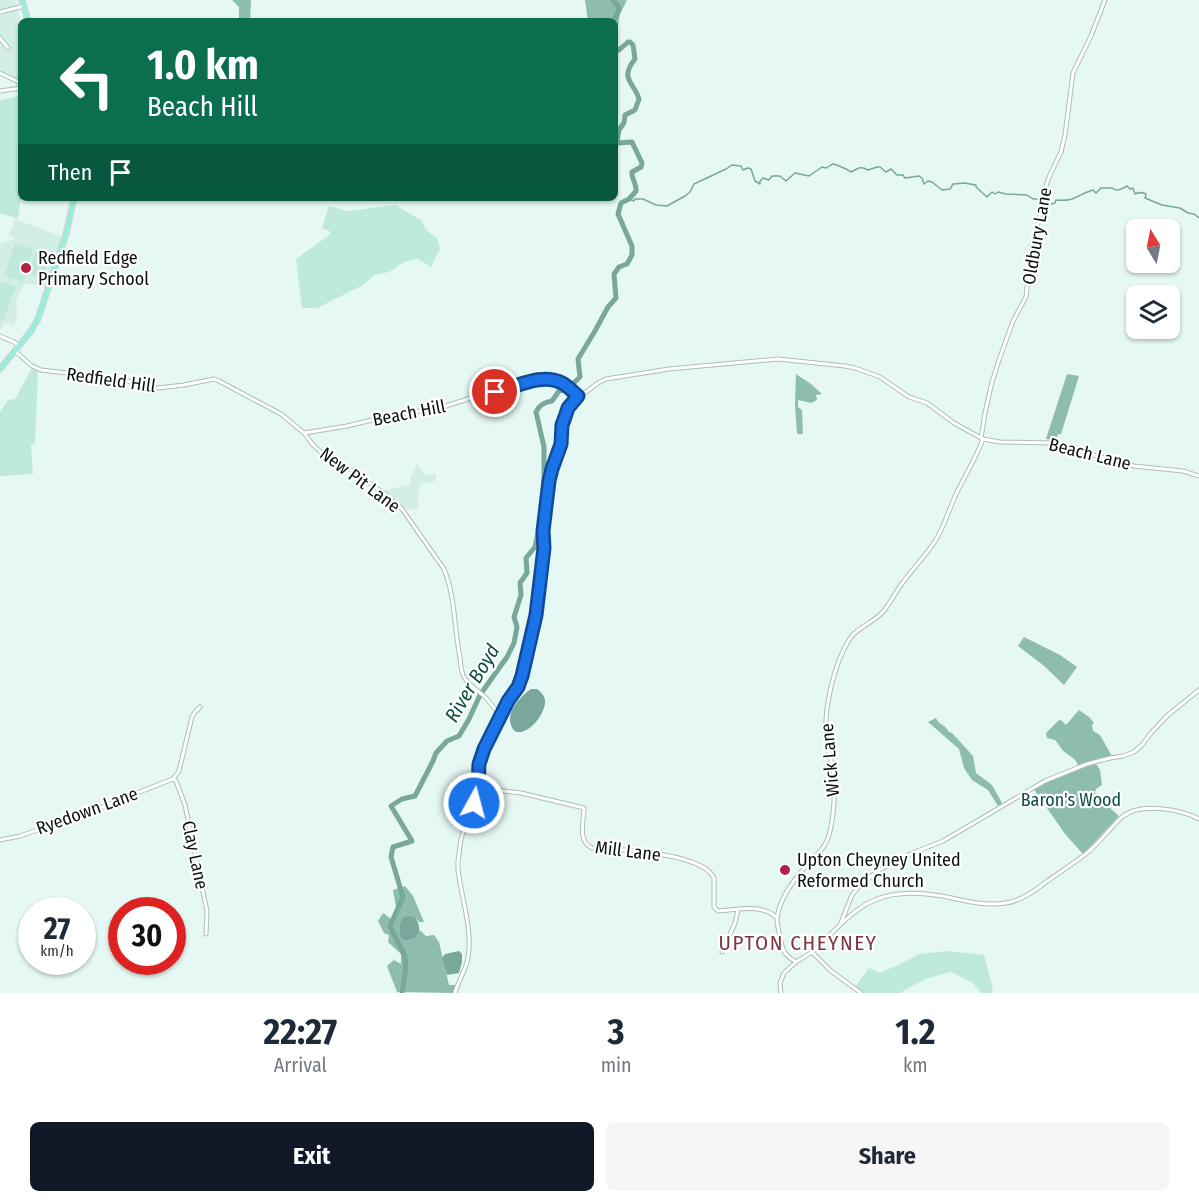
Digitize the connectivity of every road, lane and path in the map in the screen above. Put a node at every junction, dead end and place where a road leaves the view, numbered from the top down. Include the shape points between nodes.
1 (22, 0) edge
2 (1105, 0) edge
3 (24, 6) junction
4 (0, 10) edge
5 (27, 18) edge
6 (0, 38) edge
7 (8, 48) dead end
8 (0, 73) edge
9 (18, 81) edge
10 (18, 88) edge
11 (0, 91) edge
12 (74, 201) edge
13 (0, 336) edge
14 (20, 346) junction
15 (15, 351) junction
16 (0, 369) edge
17 (578, 396) junction
18 (304, 433) junction
19 (982, 439) junction
20 (1199, 476) edge
21 (1199, 690) edge
22 (200, 707) dead end
23 (500, 716) junction
24 (173, 779) junction
25 (478, 788) junction
26 (1199, 819) edge
27 (0, 840) edge
28 (738, 910) junction
29 (777, 918) junction
30 (840, 925) junction
31 (207, 934) dead end
32 (722, 952) dead end
33 (812, 952) junction
34 (796, 962) junction
35 (455, 993) edge
36 (781, 993) edge
37 (861, 993) edge

1 - 3 main road
2 - 19 street, Oldbury Lane via 1073,73 1063,145 1047,182 1032,245 1026,297 999,360
3 - 4 street
3 - 5 main road
6 - 7 street
8 - 9 street
10 - 11 street
12 - 14 main road via 38,319
13 - 14 street
14 - 15 main road
15 - 16 main road
15 - 18 street, Redfield Hill via 41,370 120,379 158,388 214,379 281,414
17 - 18 street, Beach Hill via 558,382 530,381 443,407
17 - 19 street via 606,379 621,376 785,359 845,366 872,374 909,397 927,403
17 - 23 street via 562,425 561,444 549,481 536,615 522,676
18 - 23 street, New Pit Lane via 324,455 358,474 396,503 441,564 452,595 466,681
19 - 20 street, Beach Lane via 1050,443 1134,466
19 - 29 street, Wick Lane via 936,539 880,616 849,638 826,715 834,779 829,837 794,879
21 - 30 street via 1168,715 1134,752 1087,764 1045,781 943,841 875,873 852,895
22 - 24 street via 192,717 178,775
23 - 25 street via 480,759
24 - 27 street, Ryedown Lane via 96,810
24 - 31 street, Clay Lane via 185,805 207,911
25 - 28 street, Mill Lane via 585,808 582,829 588,847 658,854 705,868 714,878 714,907 718,911
25 - 35 street via 458,861 469,952
26 - 30 street via 1150,808 1134,810 1088,852 1020,899 990,904 941,896 890,895 864,905
28 - 29 street, Mill Lane via 758,908
28 - 32 street
29 - 34 street via 783,952
30 - 33 street
33 - 34 street
33 - 37 street
34 - 36 street via 780,979

